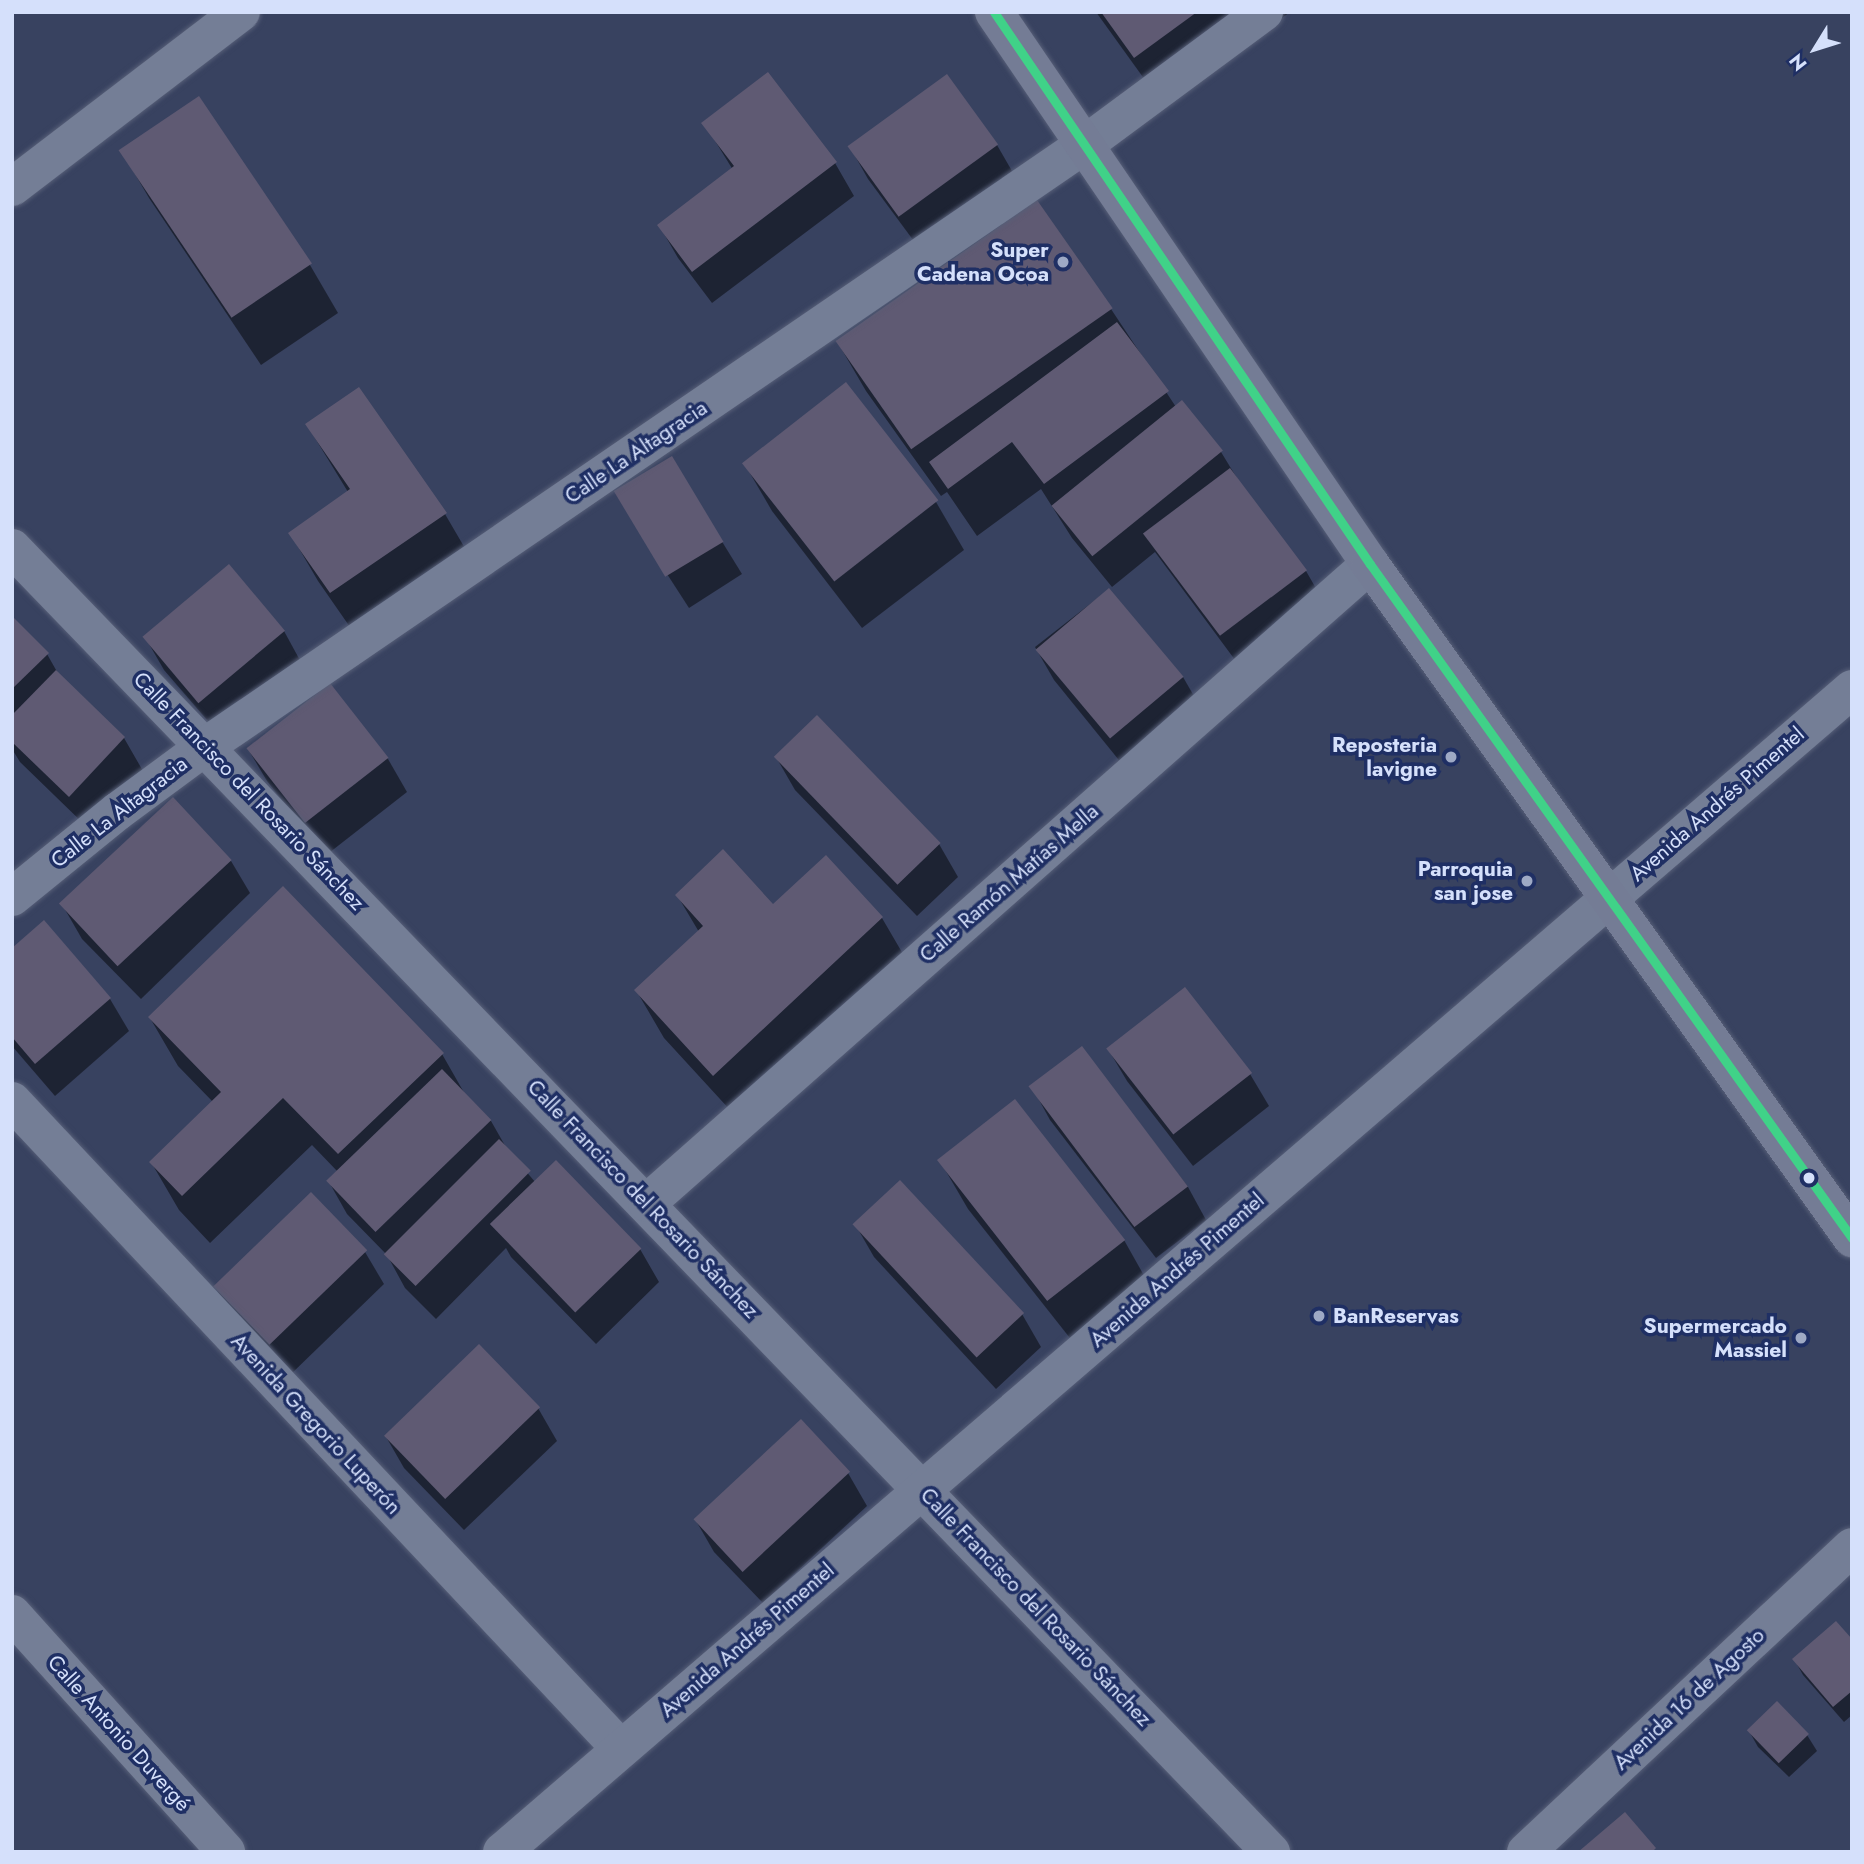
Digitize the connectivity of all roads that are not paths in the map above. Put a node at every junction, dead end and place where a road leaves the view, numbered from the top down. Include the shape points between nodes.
1 (241, 12) edge
2 (994, 12) edge
3 (1264, 12) edge
4 (1084, 145) junction
5 (12, 187) edge
6 (12, 548) edge
7 (1370, 564) junction
8 (1852, 689) edge
9 (206, 746) junction
10 (1610, 896) junction
11 (12, 897) edge
12 (12, 1101) edge
13 (647, 1203) junction
14 (1852, 1238) edge
15 (922, 1489) junction
16 (1852, 1547) edge
17 (12, 1614) edge
18 (620, 1748) junction
19 (226, 1852) edge
20 (502, 1852) edge
21 (1271, 1852) edge
22 (1526, 1852) edge

1 - 5 street
2 - 4 main road
3 - 4 street, Calle La Altagracia
4 - 7 main road
4 - 9 street, Calle La Altagracia
6 - 9 street, Calle Francisco del Rosario Sánchez
7 - 10 main road
7 - 13 street, Calle Ramón Matías Mella
8 - 10 street, Avenida Andrés Pimentel
9 - 11 street, Calle La Altagracia
9 - 13 street, Calle Francisco del Rosario Sánchez
10 - 14 main road
10 - 15 street, Avenida Andrés Pimentel
12 - 18 street, Avenida Gregorio Luperón
13 - 15 street, Calle Francisco del Rosario Sánchez
15 - 18 street, Avenida Andrés Pimentel
15 - 21 street, Calle Francisco del Rosario Sánchez
16 - 22 street, Avenida 16 de Agosto
17 - 19 street, Calle Antonio Duvergé
18 - 20 street, Avenida Andrés Pimentel

